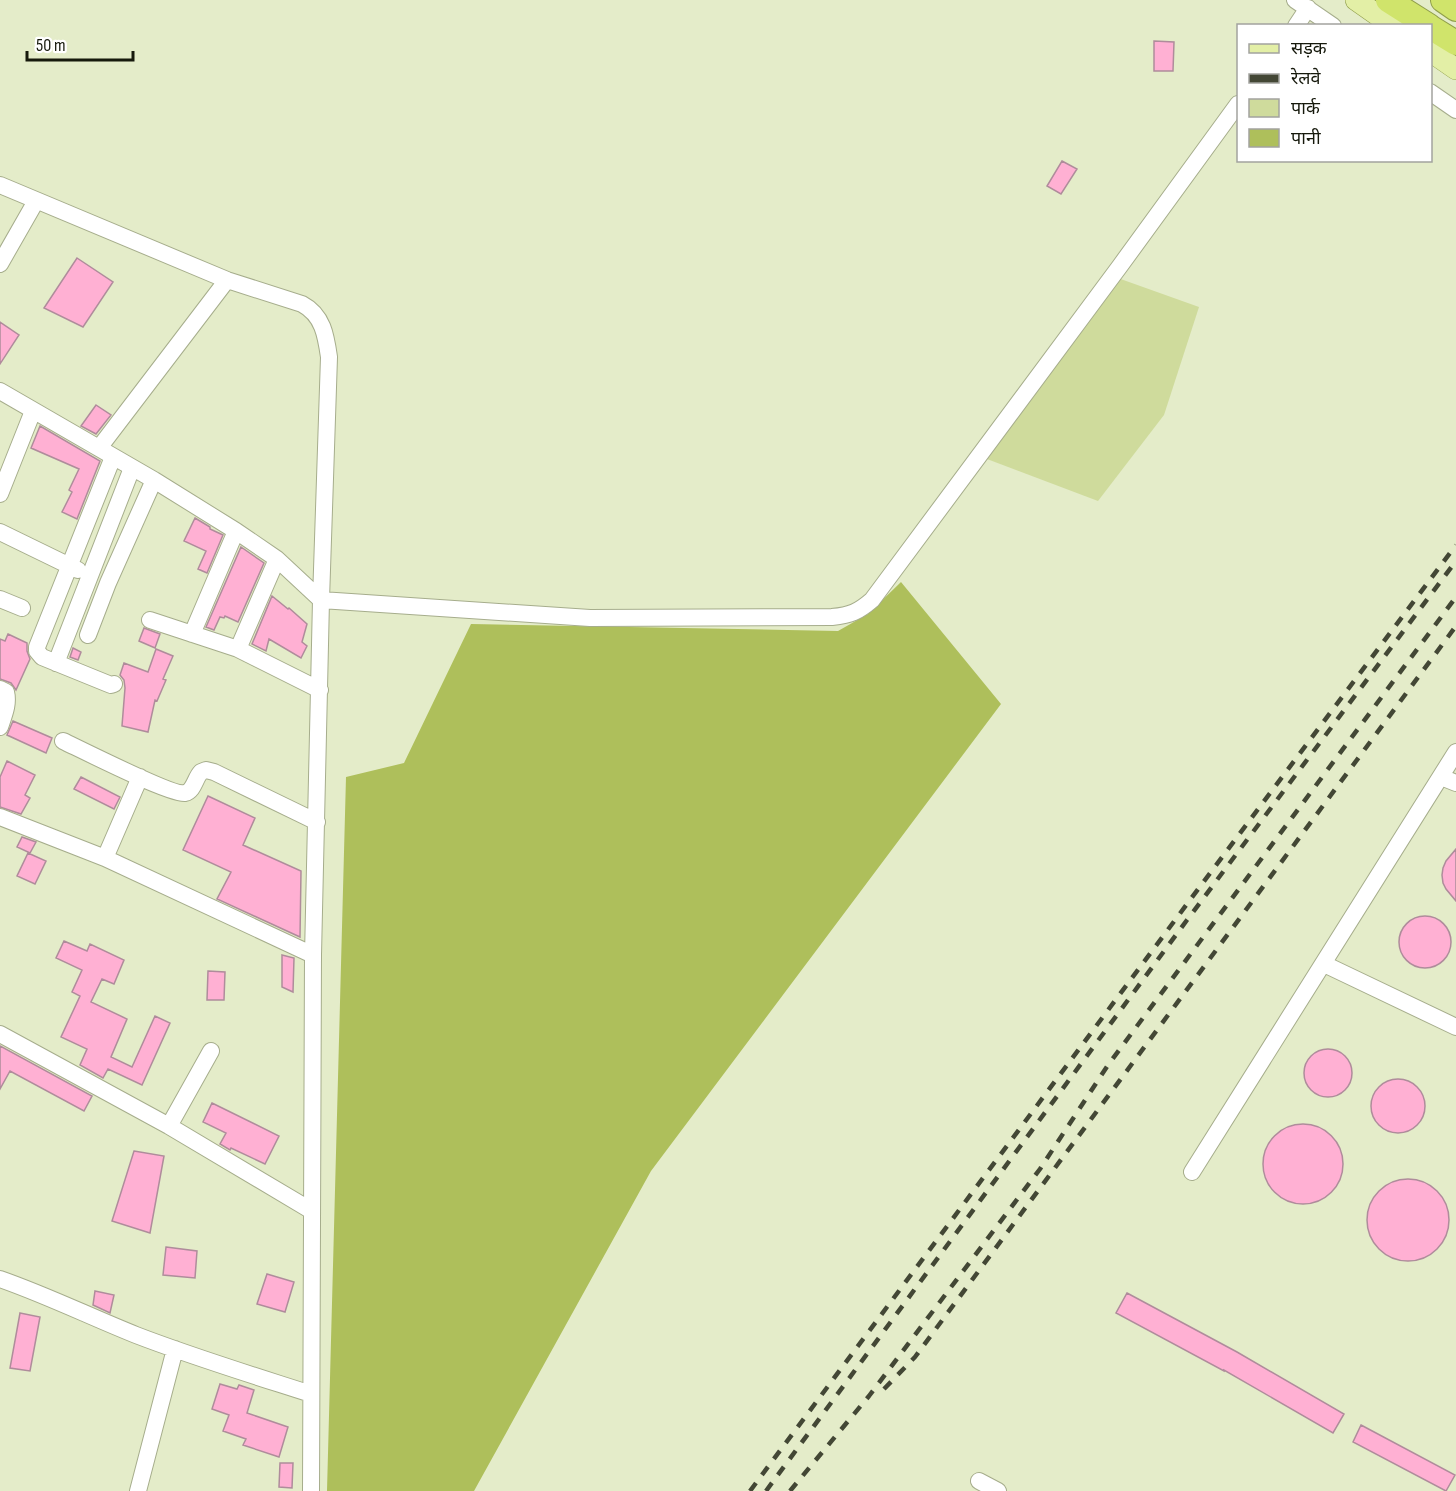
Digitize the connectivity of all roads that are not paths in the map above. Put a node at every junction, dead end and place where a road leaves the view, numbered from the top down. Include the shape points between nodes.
1 (1356, 0) edge
2 (1388, 0) edge
3 (1443, 0) edge
4 (1301, 4) edge
5 (1456, 9) edge
6 (1296, 24) edge
7 (1330, 24) edge
8 (1390, 24) edge
9 (1427, 24) edge
10 (1432, 27) edge
11 (1456, 43) edge
12 (1432, 52) edge
13 (1456, 69) edge
14 (1432, 93) edge
15 (1237, 107) edge
16 (1456, 110) edge
17 (0, 185) edge
18 (36, 201) junction
19 (0, 264) edge
20 (227, 280) junction
21 (0, 391) edge
22 (33, 411) junction
23 (106, 453) junction
24 (132, 468) junction
25 (154, 480) junction
26 (0, 494) edge
27 (236, 531) junction
28 (0, 532) edge
29 (277, 560) junction
30 (69, 566) junction
31 (90, 576) junction
32 (108, 583) junction
33 (0, 599) edge
34 (321, 600) junction
35 (22, 608) dead end
36 (150, 620) dead end
37 (192, 634) junction
38 (88, 635) dead end
39 (238, 649) junction
40 (56, 663) junction
41 (114, 684) dead end
42 (0, 689) edge
43 (320, 690) junction
44 (0, 727) edge
45 (63, 741) dead end
46 (1456, 752) edge
47 (140, 777) junction
48 (1448, 780) edge
49 (0, 816) edge
50 (316, 822) junction
51 (105, 858) junction
52 (313, 955) junction
53 (1324, 964) junction
54 (1456, 1027) edge
55 (0, 1034) edge
56 (211, 1051) dead end
57 (169, 1126) junction
58 (1192, 1172) dead end
59 (312, 1211) junction
60 (0, 1279) edge
61 (175, 1349) junction
62 (311, 1394) junction
63 (979, 1481) dead end
64 (138, 1491) edge
65 (311, 1491) edge
66 (998, 1491) edge

1 - 8 main road
2 - 9 highway
3 - 5 highway
4 - 6 street
4 - 7 street
10 - 11 highway
12 - 13 main road
14 - 16 street
15 - 34 street via 872,600 860,610 832,617 590,618
17 - 18 street
18 - 19 street
18 - 20 street
20 - 23 street
20 - 34 street via 302,304 310,308 323,326 329,357
21 - 22 street
22 - 23 street
22 - 26 street
23 - 24 street
23 - 30 street
24 - 25 street
24 - 31 street
25 - 27 street
25 - 32 street
27 - 29 street
27 - 37 street
28 - 30 street
29 - 34 street
29 - 39 street
30 - 31 street
30 - 40 street via 37,647 42,657
31 - 32 street
31 - 40 street
32 - 38 street
33 - 35 street
34 - 43 street
36 - 37 street
37 - 39 street
39 - 43 street
40 - 41 street
42 - 44 street via 6,692 8,702
43 - 50 street
45 - 47 street
46 - 48 street
47 - 50 street via 184,794 191,790 201,772 214,772
47 - 51 street
48 - 53 street
49 - 51 street
50 - 52 street
51 - 52 street
52 - 59 street
53 - 54 street
53 - 58 street
55 - 57 street
56 - 57 street
57 - 59 street
59 - 62 street
60 - 61 street
61 - 62 street
61 - 64 street
62 - 65 street
63 - 66 street

